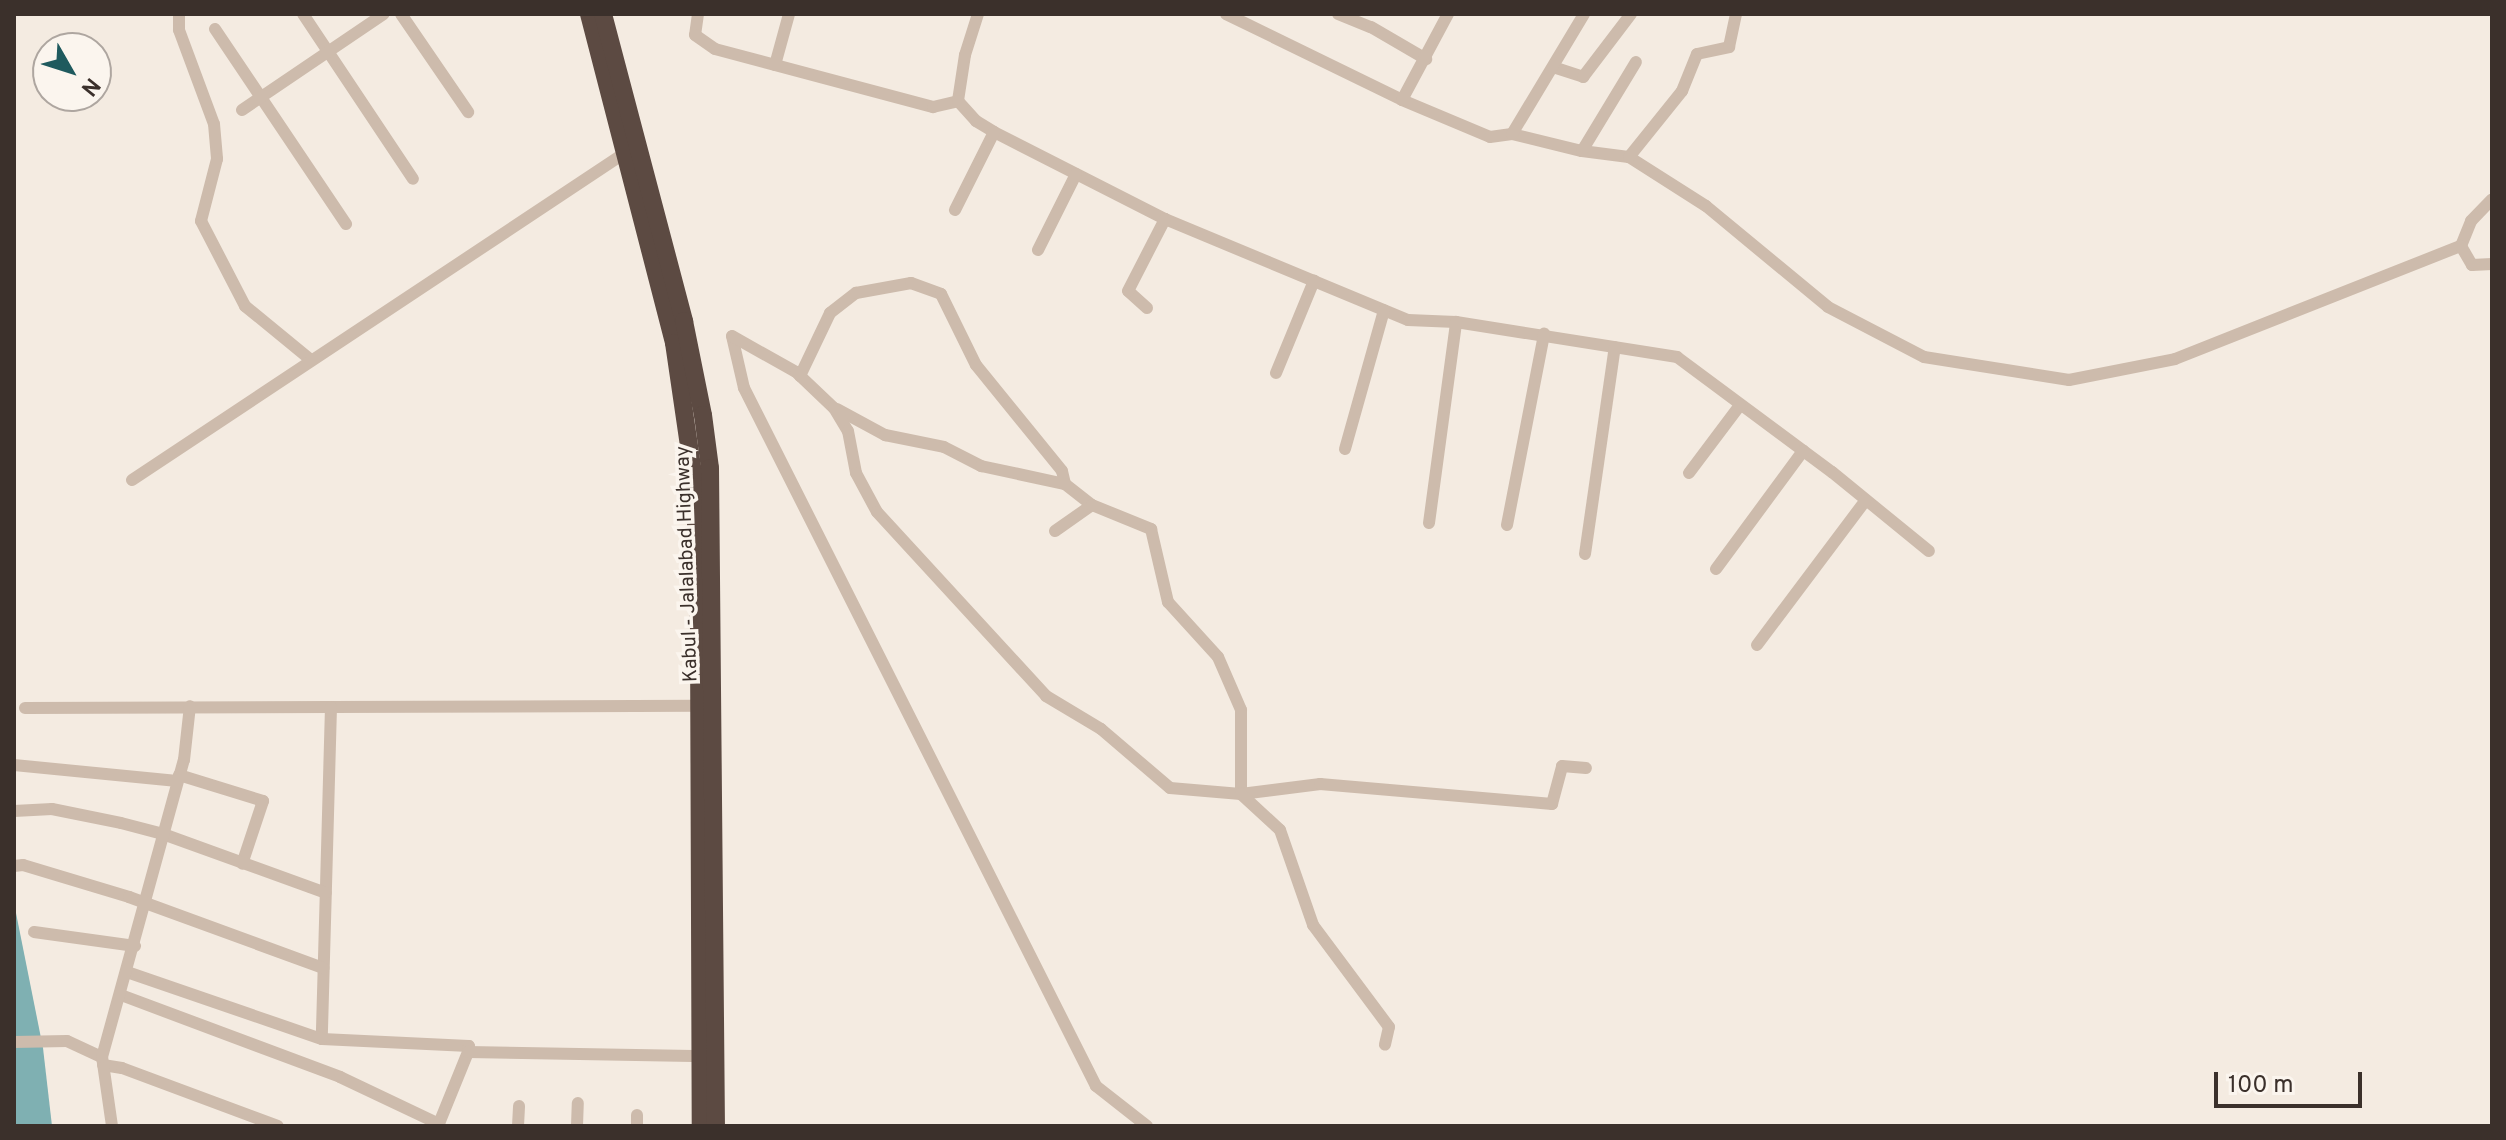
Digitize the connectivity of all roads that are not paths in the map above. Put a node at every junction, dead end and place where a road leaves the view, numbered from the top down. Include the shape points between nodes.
1 (179, 14) edge
2 (303, 14) edge
3 (384, 14) edge
4 (401, 14) edge
5 (589, 14) edge
6 (603, 14) edge
7 (698, 14) edge
8 (789, 14) edge
9 (978, 14) edge
10 (1226, 14) edge
11 (1338, 14) edge
12 (1448, 14) edge
13 (1584, 14) edge
14 (1631, 14) edge
15 (1736, 14) edge
16 (215, 29) dead end
17 (329, 51) junction
18 (1426, 59) junction
19 (1636, 62) dead end
20 (775, 65) junction
21 (1553, 67) junction
22 (261, 97) junction
23 (1402, 100) junction
24 (958, 101) junction
25 (242, 110) dead end
26 (468, 112) dead end
27 (994, 132) junction
28 (1512, 134) junction
29 (631, 149) junction
30 (1582, 151) junction
31 (1629, 157) junction
32 (1076, 174) junction
33 (413, 179) dead end
34 (2492, 199) edge
35 (955, 210) dead end
36 (1165, 219) junction
37 (346, 224) dead end
38 (2461, 246) junction
39 (1038, 250) dead end
40 (2492, 264) edge
41 (1314, 281) junction
42 (1147, 308) dead end
43 (1384, 310) junction
44 (1456, 322) junction
45 (1544, 334) junction
46 (1615, 347) junction
47 (311, 360) junction
48 (1276, 373) dead end
49 (800, 376) junction
50 (1740, 405) junction
51 (834, 408) junction
52 (1345, 449) dead end
53 (1803, 451) junction
54 (1689, 473) dead end
55 (132, 480) dead end
56 (1065, 484) junction
57 (1866, 500) junction
58 (1092, 505) junction
59 (1429, 523) dead end
60 (1507, 525) dead end
61 (1055, 531) dead end
62 (1929, 551) dead end
63 (1585, 554) dead end
64 (1716, 569) dead end
65 (1757, 645) dead end
66 (190, 706) junction
67 (698, 706) junction
68 (331, 707) junction
69 (25, 708) dead end
70 (14, 765) edge
71 (1586, 768) dead end
72 (178, 778) junction
73 (1241, 794) junction
74 (14, 811) edge
75 (163, 834) junction
76 (242, 864) junction
77 (14, 866) edge
78 (326, 893) junction
79 (145, 902) junction
80 (34, 932) dead end
81 (135, 946) junction
82 (323, 968) junction
83 (127, 972) junction
84 (121, 995) junction
85 (322, 1039) junction
86 (14, 1042) edge
87 (1385, 1045) dead end
88 (468, 1052) junction
89 (708, 1056) junction
90 (102, 1061) junction
91 (578, 1103) dead end
92 (519, 1106) dead end
93 (439, 1125) edge
94 (112, 1126) edge
95 (278, 1126) edge
96 (518, 1126) edge
97 (577, 1126) edge
98 (701, 1126) edge
99 (716, 1126) edge
100 (1147, 1126) edge

1 - 47 street via 179,30 214,124 217,159 201,221 245,306
2 - 17 street
3 - 17 street
4 - 26 street
5 - 29 highway, Kabul - Jalalabad Highway
6 - 29 highway, Kabul - Jalalabad Highway
7 - 20 street via 695,35 705,45
8 - 20 street
9 - 24 street
10 - 23 street
11 - 18 street
12 - 18 street
13 - 21 street
14 - 21 street via 1583,77
15 - 31 street via 1729,47 1697,54 1682,91
16 - 22 street
17 - 22 street
17 - 33 street
18 - 23 street
19 - 30 street
20 - 24 street via 933,107
21 - 28 street
22 - 25 street
22 - 37 street
23 - 28 street via 1490,137
24 - 27 street
27 - 32 street
27 - 35 street
28 - 30 street
29 - 47 street
29 - 67 highway, Kabul - Jalalabad Highway via 688,428 695,501
29 - 89 highway, Kabul - Jalalabad Highway via 684,321 710,468
30 - 31 street
31 - 38 street via 1706,206 1828,307 1924,357 2069,380 2175,359
32 - 36 street
32 - 39 street
34 - 38 street via 2471,221
36 - 41 street
36 - 42 street via 1128,291
38 - 40 street via 2472,265
41 - 43 street
41 - 48 street
43 - 44 street via 1408,320
43 - 52 street
44 - 45 street
44 - 59 street
45 - 46 street
45 - 60 street
46 - 50 street via 1677,357
46 - 63 street
47 - 55 street
49 - 51 street
49 - 56 street via 830,313 856,293 911,283 941,294 976,365 1062,471
49 - 100 street via 732,336 744,388 1096,1086
50 - 53 street
50 - 54 street
51 - 56 street via 885,435 944,447 981,466
51 - 73 street via 848,431 856,473 877,512 1046,696 1101,729 1170,788
53 - 57 street
53 - 64 street
56 - 58 street
57 - 62 street
57 - 65 street
58 - 61 street
58 - 73 street via 1151,529 1168,602 1218,657 1241,710
66 - 68 street
66 - 69 street
66 - 72 street
67 - 68 street
67 - 89 highway, Kabul - Jalalabad Highway
68 - 78 street
70 - 72 street
71 - 73 street via 1562,766 1552,804 1320,784
72 - 75 street
72 - 76 street via 263,801
73 - 87 street via 1280,830 1313,925 1389,1027
74 - 75 street via 82,812
75 - 76 street
75 - 79 street
76 - 78 street
77 - 79 street
78 - 82 street
79 - 81 street
79 - 82 street
80 - 81 street
81 - 83 street
82 - 85 street
83 - 84 street
83 - 85 street
84 - 90 street
84 - 93 street via 340,1077
85 - 88 street via 469,1046
86 - 90 street via 67,1041
88 - 89 street
88 - 93 street
89 - 98 highway, Kabul - Jalalabad Highway
89 - 99 highway, Kabul - Jalalabad Highway
90 - 94 street
90 - 95 street
91 - 97 street
92 - 96 street

